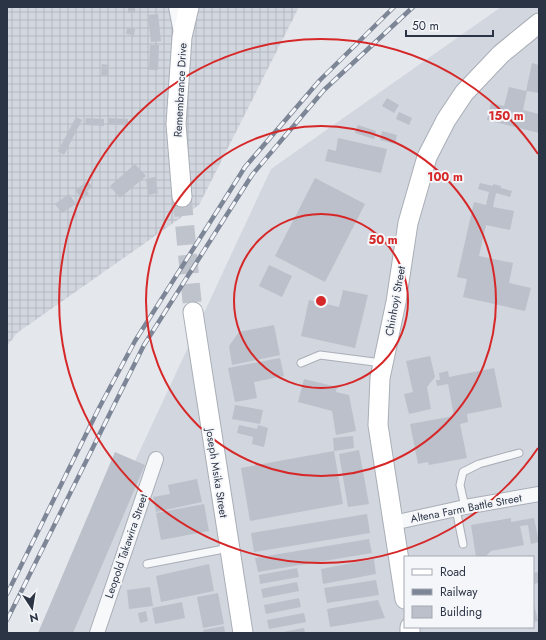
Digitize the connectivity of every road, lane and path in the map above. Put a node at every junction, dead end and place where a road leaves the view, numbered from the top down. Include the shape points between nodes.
1 (176, 7) edge
2 (189, 7) edge
3 (539, 23) edge
4 (182, 37) junction
5 (182, 197) tunnel mouth
6 (193, 312) tunnel mouth
7 (301, 363) dead end
8 (384, 363) junction
9 (519, 453) dead end
10 (156, 459) dead end
11 (539, 494) edge
12 (461, 508) junction
13 (393, 522) junction
14 (463, 544) dead end
15 (229, 548) junction
16 (147, 564) dead end
17 (404, 593) edge
18 (97, 633) edge
19 (243, 633) edge

1 - 4 street
2 - 4 street, Remembrance Drive
3 - 8 street, Chinhoyi Street via 501,54 464,93 446,120 427,158 408,223
4 - 5 street, Remembrance Drive via 176,124
6 - 15 street, Joseph Msika Street
7 - 8 lane via 320,355
8 - 13 street, Chinhoyi Street via 380,378 378,425
9 - 12 lane via 479,464 463,472 460,484
10 - 18 street, Leopold Takawira Street
11 - 12 street, Altena Farm Battle Street
12 - 13 street, Altena Farm Battle Street
12 - 14 lane
13 - 17 street, Chinhoyi Street
15 - 16 lane
15 - 19 street, Joseph Msika Street

